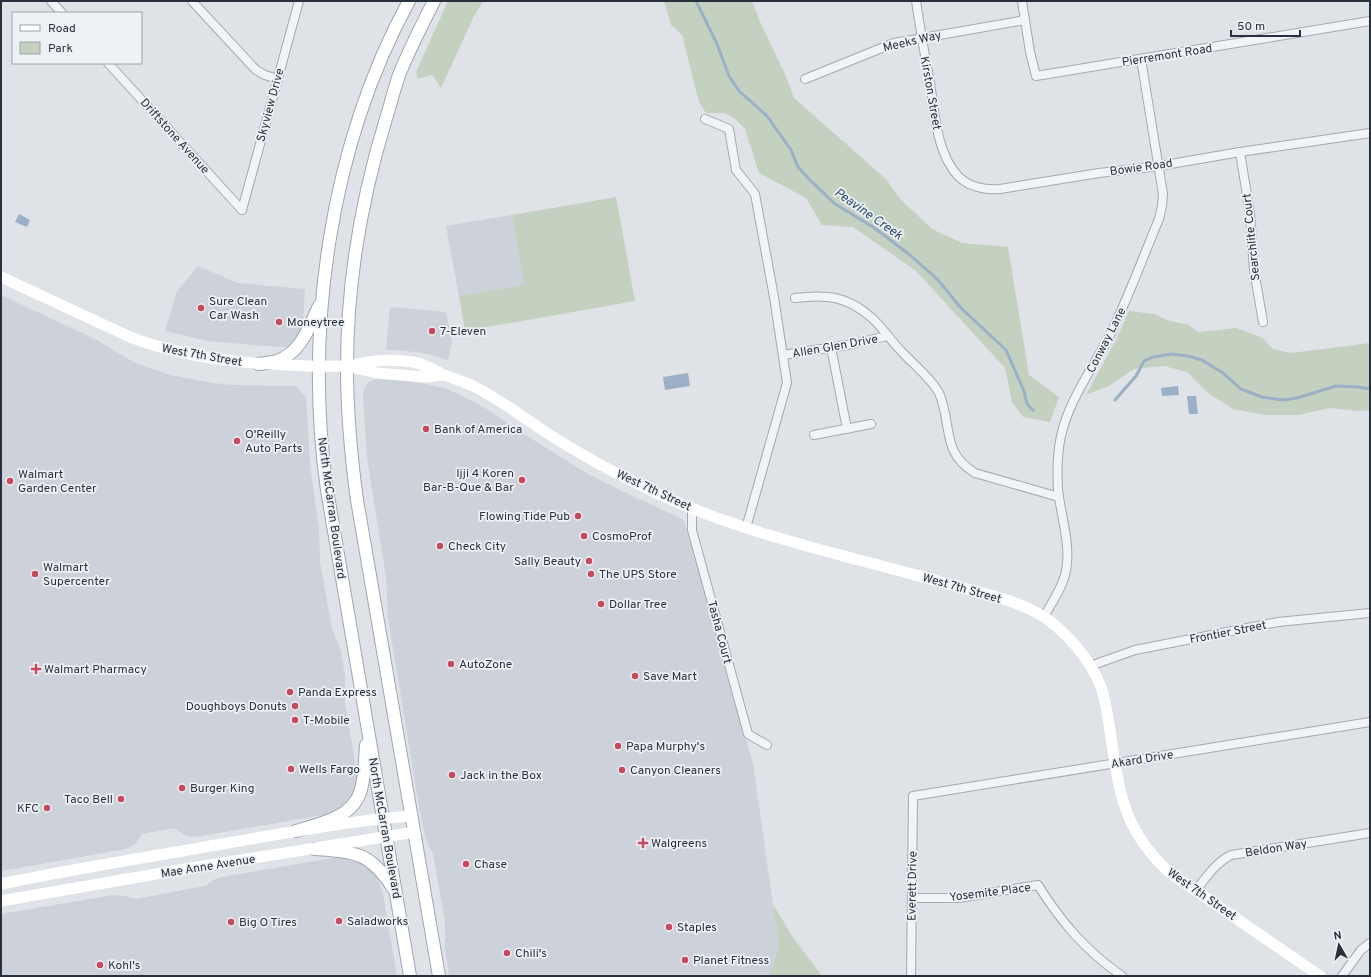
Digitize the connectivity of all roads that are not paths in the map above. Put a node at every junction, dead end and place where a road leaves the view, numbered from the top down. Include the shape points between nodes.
1 (51, 1) edge
2 (192, 1) edge
3 (299, 1) edge
4 (409, 1) edge
5 (434, 1) edge
6 (916, 1) edge
7 (1022, 1) edge
8 (61, 12) edge
9 (1025, 20) junction
10 (1370, 21) edge
11 (922, 37) junction
12 (1141, 59) junction
13 (109, 64) edge
14 (278, 79) junction
15 (805, 79) dead end
16 (705, 119) dead end
17 (1370, 133) edge
18 (939, 138) joint
19 (1240, 152) junction
20 (1159, 166) junction
21 (242, 210) joint
22 (1, 276) edge
23 (322, 297) junction
24 (795, 298) dead end
25 (1263, 322) dead end
26 (887, 336) junction
27 (831, 347) junction
28 (783, 355) junction
29 (258, 364) junction
30 (320, 366) junction
31 (347, 366) junction
32 (870, 424) dead end
33 (847, 429) junction
34 (814, 435) dead end
35 (1060, 497) junction
36 (692, 508) junction
37 (746, 528) junction
38 (1370, 613) edge
39 (1044, 617) junction
40 (1090, 666) junction
41 (1370, 722) edge
42 (367, 728) junction
43 (768, 745) dead end
44 (1114, 763) junction
45 (913, 796) joint
46 (411, 816) junction
47 (383, 818) junction
48 (296, 831) junction
49 (415, 832) junction
50 (1370, 833) edge
51 (387, 837) junction
52 (315, 849) junction
53 (1, 884) edge
54 (1196, 890) junction
55 (912, 898) junction
56 (1, 902) edge
57 (400, 916) junction
58 (1370, 943) edge
59 (410, 976) edge
60 (439, 976) edge
61 (911, 976) edge
62 (1122, 976) edge
63 (1320, 976) edge
64 (1342, 976) edge

1 - 8 street
2 - 14 street via 256,70
3 - 14 street, Skyview Drive
4 - 23 main road, North McCarran Boulevard via 382,57 353,137 332,226
5 - 31 main road via 399,76 374,158 352,274
6 - 11 street, Kirston Street
7 - 9 street
9 - 11 street, Meeks Way
9 - 12 street, Pierremont Road via 1036,76
10 - 12 street, Pierremont Road
11 - 15 street, Meeks Way via 894,43
11 - 18 street, Kirston Street
12 - 20 street, Conway Lane
13 - 21 street, Driftstone Avenue
14 - 21 street, Skyview Drive
16 - 28 street via 729,129 736,170 755,194
17 - 19 street, Bowie Road
18 - 20 street, Bowie Road via 946,158 959,176 978,188 989,190
19 - 20 street, Bowie Road
19 - 25 street, Searchlite Court
20 - 35 street, Conway Lane via 1163,194 1159,219 1120,314 1065,422 1058,452
22 - 29 main road, West 7th Street via 149,344 188,354
23 - 29 main road via 306,335 298,347 277,362
23 - 30 main road, North McCarran Boulevard
24 - 26 street, Allen Glen Drive via 830,296 843,300 872,318
26 - 27 street, Allen Glen Drive
26 - 35 street, Allen Glen Drive via 939,392 953,451 965,467 975,473
27 - 28 street, Allen Glen Drive
27 - 33 street
28 - 37 street via 787,383
29 - 30 main road, West 7th Street
30 - 31 main road, West 7th Street
30 - 42 main road, North McCarran Boulevard via 321,437 325,473
31 - 36 main road, West 7th Street via 388,360 425,365 477,388 604,467
31 - 46 main road via 348,415 355,486
32 - 33 street
33 - 34 street
35 - 39 street, Conway Lane via 1068,545 1066,573
36 - 37 main road, West 7th Street
36 - 43 street, Tasha Court via 692,530 748,734
37 - 39 main road, West 7th Street via 993,597 1019,605
38 - 40 street, Frontier Street via 1278,622 1135,650
39 - 40 main road, West 7th Street via 1063,633
40 - 44 main road, West 7th Street via 1101,688 1106,706
41 - 44 street, Akard Drive
42 - 47 main road, North McCarran Boulevard
42 - 48 main road via 362,785 357,800 338,816
44 - 45 street, Akard Drive
44 - 54 main road, West 7th Street via 1122,802 1141,841 1162,866
45 - 55 street, Everett Drive
46 - 47 main road, Mae Anne Avenue
46 - 49 main road
47 - 48 main road, Mae Anne Avenue
47 - 51 main road, North McCarran Boulevard
48 - 53 main road, Mae Anne Avenue
49 - 51 main road, Mae Anne Avenue
49 - 60 main road
50 - 54 street, Beldon Way via 1231,855 1215,866
51 - 52 main road, Mae Anne Avenue
51 - 57 main road, North McCarran Boulevard
52 - 56 main road, Mae Anne Avenue
52 - 57 main road via 353,853 375,863 396,892
54 - 63 main road, West 7th Street
55 - 61 street, Everett Drive
55 - 62 street, Yosemite Place via 959,898 1038,885 1079,940
57 - 59 main road, North McCarran Boulevard
58 - 64 street via 1361,950

